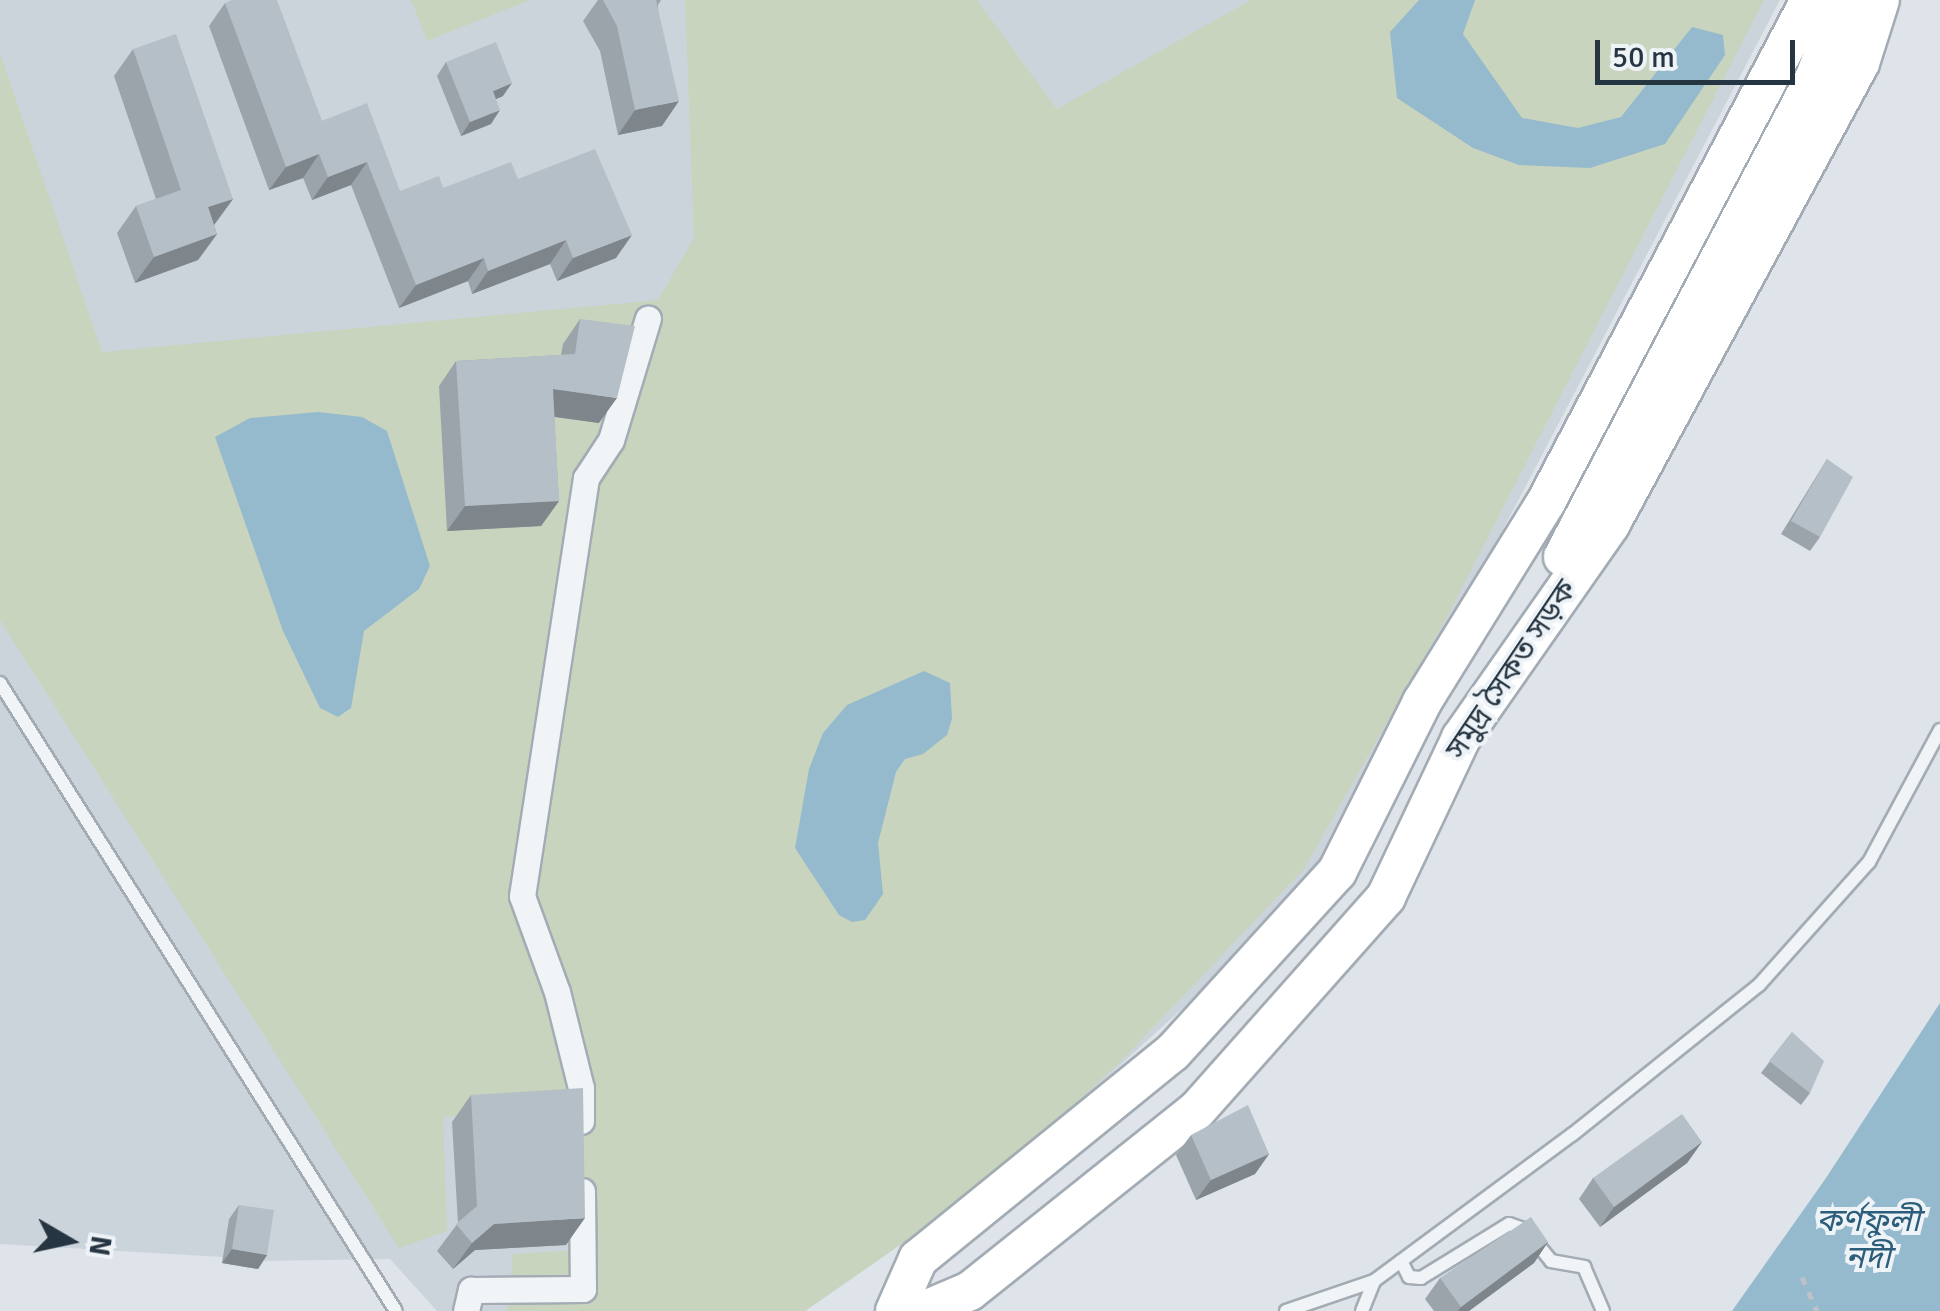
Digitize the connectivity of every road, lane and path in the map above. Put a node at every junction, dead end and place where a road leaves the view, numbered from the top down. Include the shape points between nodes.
1 (1810, 0) edge
2 (1843, 0) edge
3 (1880, 0) edge
4 (648, 318) dead end
5 (0, 682) edge
6 (1940, 730) edge
7 (1401, 1261) junction
8 (1802, 1277) dead end
9 (1374, 1280) junction
10 (396, 1311) edge
11 (466, 1311) edge
12 (895, 1311) edge
13 (906, 1311) edge
14 (923, 1311) edge
15 (1286, 1311) edge
16 (1362, 1311) edge
17 (1603, 1311) edge
18 (1817, 1311) edge

1 - 12 main road, সমুদ্র সৈকত সড়ক via 1546,502 1422,702 1337,872 1173,1052 918,1260
2 - 13 main road via 1815,78 1534,614 1464,706 1373,881 1190,1083
3 - 14 main road, সমুদ্র সৈকত সড়ক via 1860,63 1610,525 1462,738 1386,897 1197,1110 970,1291
4 - 11 street via 611,440 586,478 522,896 557,992 581,1088 583,1289 471,1290
5 - 10 lane
6 - 7 lane via 1869,862 1759,985 1574,1134
7 - 9 lane
7 - 17 lane via 1410,1277 1420,1278 1509,1224 1526,1230 1551,1261 1584,1267
8 - 18 path
9 - 15 lane
9 - 16 lane

